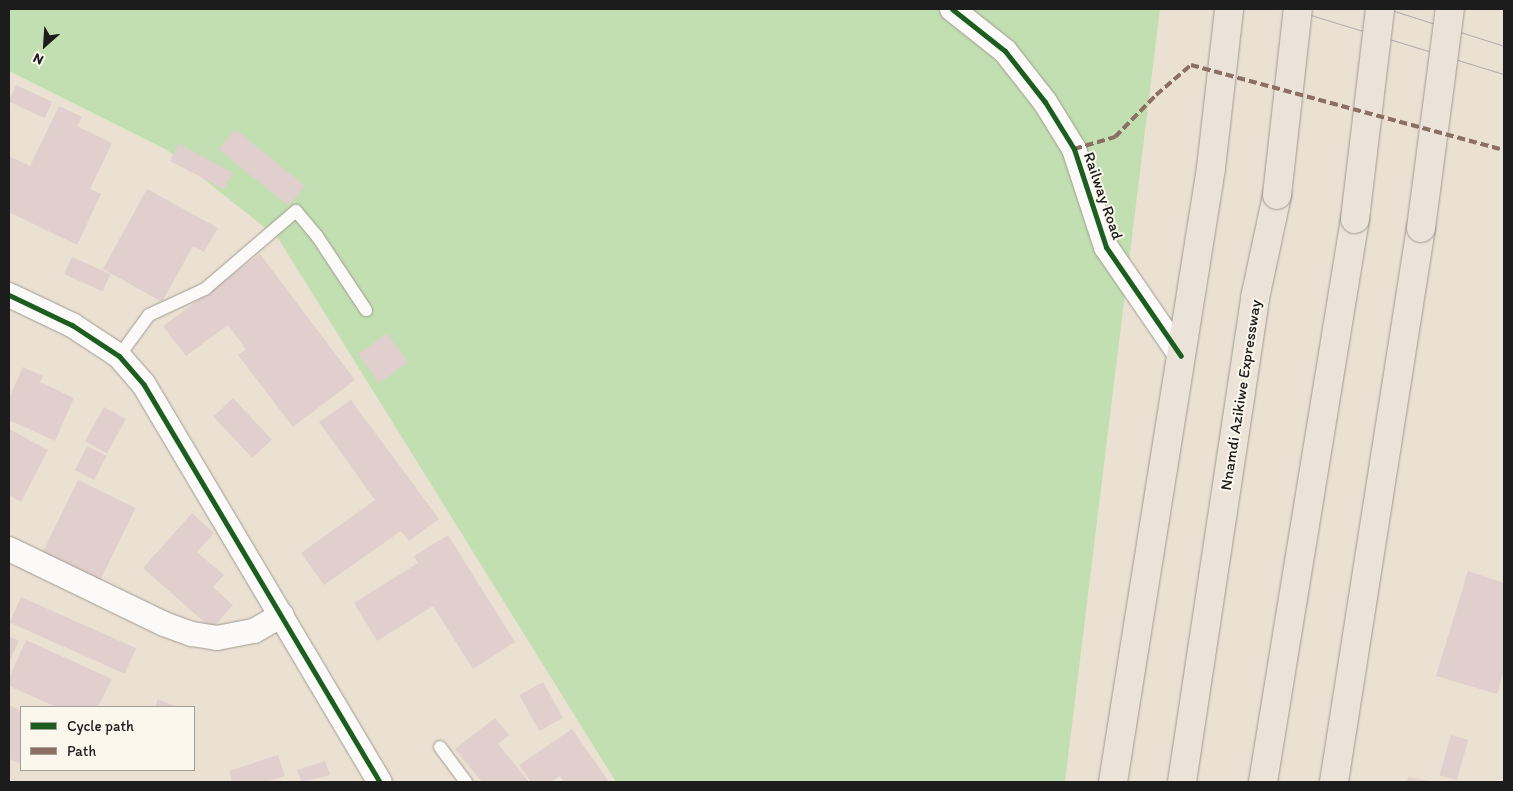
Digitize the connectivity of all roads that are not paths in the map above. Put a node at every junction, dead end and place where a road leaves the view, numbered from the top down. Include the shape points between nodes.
1 (952, 9) edge
2 (1229, 9) edge
3 (1298, 9) edge
4 (1380, 9) edge
5 (1450, 9) edge
6 (9, 295) edge
7 (366, 310) dead end
8 (119, 356) junction
9 (1181, 356) junction
10 (9, 550) edge
11 (282, 615) junction
12 (440, 747) dead end
13 (380, 782) edge
14 (466, 782) edge
15 (1113, 782) edge
16 (1182, 782) edge
17 (1263, 782) edge
18 (1334, 782) edge

1 - 9 street, Railway Road via 1005,51 1045,102 1074,149 1106,247
2 - 9 highway via 1211,168
3 - 16 highway, Nnamdi Azikiwe Expressway, bridge via 1277,195 1255,298
4 - 17 highway, bridge via 1355,219
5 - 18 highway, bridge via 1421,228
6 - 8 street via 72,325
7 - 8 lane via 317,236 296,211 205,289 148,315
8 - 11 street via 144,385
9 - 15 highway
10 - 11 street via 164,624 192,634 217,638 254,631
11 - 13 street
12 - 14 lane

